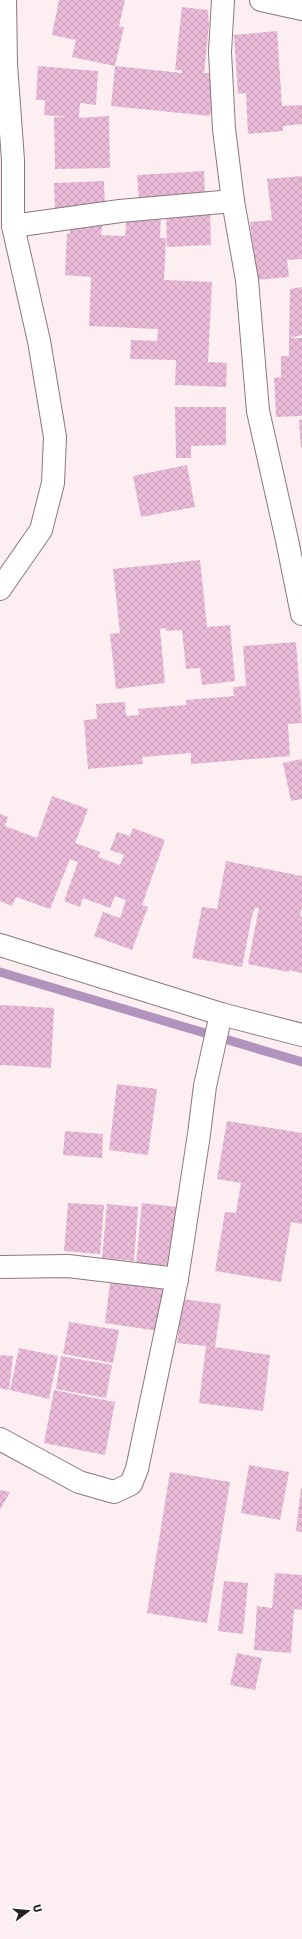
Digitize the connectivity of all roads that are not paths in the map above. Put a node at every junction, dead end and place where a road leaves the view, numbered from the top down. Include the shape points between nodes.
1 (5, 0) edge
2 (223, 0) edge
3 (261, 0) edge
4 (302, 9) edge
5 (233, 201) junction
6 (13, 226) junction
7 (295, 540) edge
8 (0, 589) edge
9 (302, 614) edge
10 (0, 945) edge
11 (219, 1020) junction
12 (302, 1035) edge
13 (0, 1267) edge
14 (177, 1279) junction
15 (0, 1439) edge

1 - 6 street via 6,65 13,160
2 - 5 street via 220,52 224,130
3 - 4 street
5 - 6 street via 120,211
5 - 7 street via 247,280 258,411
6 - 8 street via 39,341 55,437 53,483 40,530
7 - 9 street
10 - 11 street
11 - 12 street
11 - 14 street via 205,1086
13 - 14 street via 68,1266
14 - 15 street via 137,1468 130,1484 114,1492 79,1482

